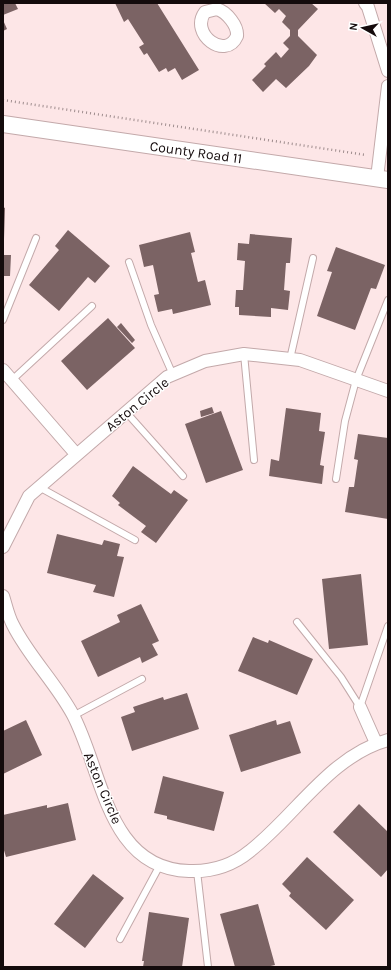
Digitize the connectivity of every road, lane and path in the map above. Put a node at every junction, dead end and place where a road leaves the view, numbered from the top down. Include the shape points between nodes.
1 (370, 4) edge
2 (388, 71) edge
3 (388, 86) edge
4 (3, 100) edge
5 (3, 124) edge
6 (380, 157) junction
7 (383, 179) edge
8 (36, 238) dead end
9 (313, 258) dead end
10 (129, 262) dead end
11 (388, 300) edge
12 (92, 306) dead end
13 (3, 320) edge
14 (244, 354) junction
15 (290, 359) junction
16 (3, 370) edge
17 (173, 375) junction
18 (12, 380) junction
19 (356, 380) junction
20 (388, 391) edge
21 (126, 412) junction
22 (76, 454) junction
23 (254, 460) dead end
24 (183, 476) dead end
25 (336, 478) dead end
26 (39, 487) junction
27 (135, 540) dead end
28 (3, 547) edge
29 (3, 596) edge
30 (297, 622) dead end
31 (388, 626) edge
32 (142, 679) dead end
33 (360, 707) junction
34 (73, 716) junction
35 (382, 742) edge
36 (160, 865) junction
37 (197, 871) junction
38 (120, 939) dead end
39 (208, 967) edge

1 - 2 street
3 - 6 street
4 - 6 path
5 - 7 street, County Road 11
6 - 7 street
8 - 13 lane
9 - 15 lane
10 - 17 lane via 151,325
11 - 19 lane
12 - 18 lane
14 - 15 street, Aston Circle
14 - 17 street, Aston Circle via 205,361
14 - 23 lane
15 - 19 street, Aston Circle via 300,360
16 - 18 street
17 - 21 street, Aston Circle via 167,377
18 - 22 street
19 - 20 street, Aston Circle
19 - 25 lane via 345,421
21 - 22 street, Aston Circle
21 - 24 lane
22 - 26 street, Aston Circle
26 - 27 lane
26 - 28 street, Aston Circle via 29,496
29 - 34 street, Aston Circle via 12,624
30 - 33 lane via 341,677
31 - 33 lane
32 - 34 lane
33 - 35 street, Aston Circle
34 - 36 street, Aston Circle via 114,821 134,848
35 - 37 street, Aston Circle via 337,767 250,851 227,865
36 - 37 street, Aston Circle via 177,871
36 - 38 lane
37 - 39 lane

